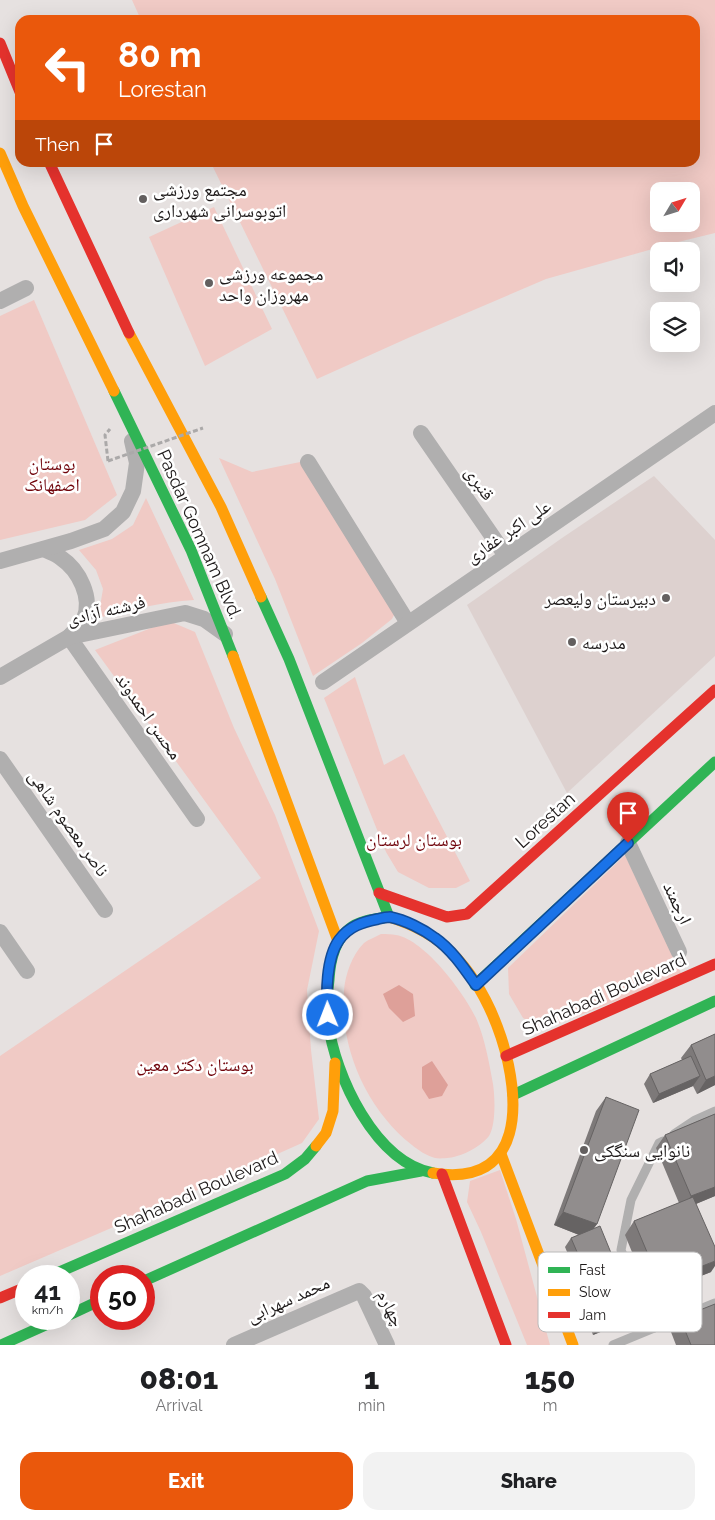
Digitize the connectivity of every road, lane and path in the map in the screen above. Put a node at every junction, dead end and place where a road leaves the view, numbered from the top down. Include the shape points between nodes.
1 (0, 42) edge
2 (15, 80) edge
3 (0, 153) edge
4 (51, 167) edge
5 (26, 288) dead end
6 (0, 301) edge
7 (125, 412) junction
8 (715, 413) edge
9 (203, 428) dead end
10 (421, 433) dead end
11 (105, 435) dead end
12 (308, 462) dead end
13 (44, 549) junction
14 (506, 556) junction
15 (0, 561) edge
16 (408, 623) junction
17 (225, 634) junction
18 (69, 637) junction
19 (0, 677) edge
20 (323, 682) dead end
21 (715, 690) edge
22 (0, 759) edge
23 (715, 762) edge
24 (197, 819) dead end
25 (628, 843) junction
26 (379, 893) junction
27 (105, 910) dead end
28 (389, 917) junction
29 (0, 932) edge
30 (338, 941) junction
31 (679, 952) dead end
32 (715, 964) edge
33 (27, 971) dead end
34 (476, 985) junction
35 (715, 1001) edge
36 (336, 1052) junction
37 (506, 1056) junction
38 (513, 1095) junction
39 (715, 1111) edge
40 (501, 1154) junction
41 (421, 1171) junction
42 (442, 1174) junction
43 (538, 1252) edge
44 (622, 1252) edge
45 (75, 1265) edge
46 (155, 1276) edge
47 (359, 1290) joint
48 (15, 1292) edge
49 (0, 1298) edge
50 (715, 1302) edge
51 (702, 1308) edge
52 (35, 1330) edge
53 (568, 1332) edge
54 (644, 1332) edge
55 (1, 1345) edge
56 (234, 1345) edge
57 (387, 1345) edge
58 (506, 1345) edge
59 (573, 1345) edge
60 (613, 1345) edge

1 - 2 main road
3 - 7 main road, Pasdar Gomnam Blvd. via 22,206
4 - 26 main road, Pasdar Gomnam Blvd. via 130,334 221,507 289,659
5 - 6 street
7 - 13 street via 137,463 133,491 122,512 104,529
7 - 17 main road, Pasdar Gomnam Blvd. via 191,550
8 - 14 street, علی اکبر غفاری
9 - 11 path, bridge via 108,461
10 - 14 street, قنبری
12 - 16 street
13 - 15 street
13 - 18 street via 74,570 84,587 84,620
14 - 16 street, علی اکبر غفاری
16 - 20 street, علی اکبر غفاری
17 - 18 street, فرشته آزادی via 204,619 185,613
17 - 30 main road, Pasdar Gomnam Blvd.
18 - 19 street, فرشته آزادی
18 - 24 street, محسن احمدوند
21 - 26 main road, Lorestan via 467,914 447,917
22 - 27 street, ناصر معصوم شاهی
23 - 25 main road
25 - 31 street, ارجمند
25 - 34 main road
26 - 28 main road, Pasdar Gomnam Blvd.
28 - 30 main road via 350,928
28 - 34 main road via 420,928 436,938
29 - 33 street
30 - 36 main road via 330,959 327,1004
32 - 37 main road, Shahabadi Boulevard
34 - 37 main road via 497,1028
35 - 38 main road
36 - 41 main road via 344,1080 377,1137 396,1156
36 - 45 main road, Shahabadi Boulevard via 333,1111 326,1134 305,1158 284,1174
37 - 38 main road
38 - 40 main road via 508,1141
39 - 44 lane via 694,1120 660,1143 631,1200
40 - 42 main road via 490,1165 477,1171
40 - 43 main road
41 - 42 main road
41 - 46 main road via 367,1180
42 - 58 main road
47 - 56 street, محمد سهرابی
47 - 57 street, چهارم
48 - 49 main road
50 - 51 lane
52 - 55 main road
53 - 59 main road
54 - 60 lane

